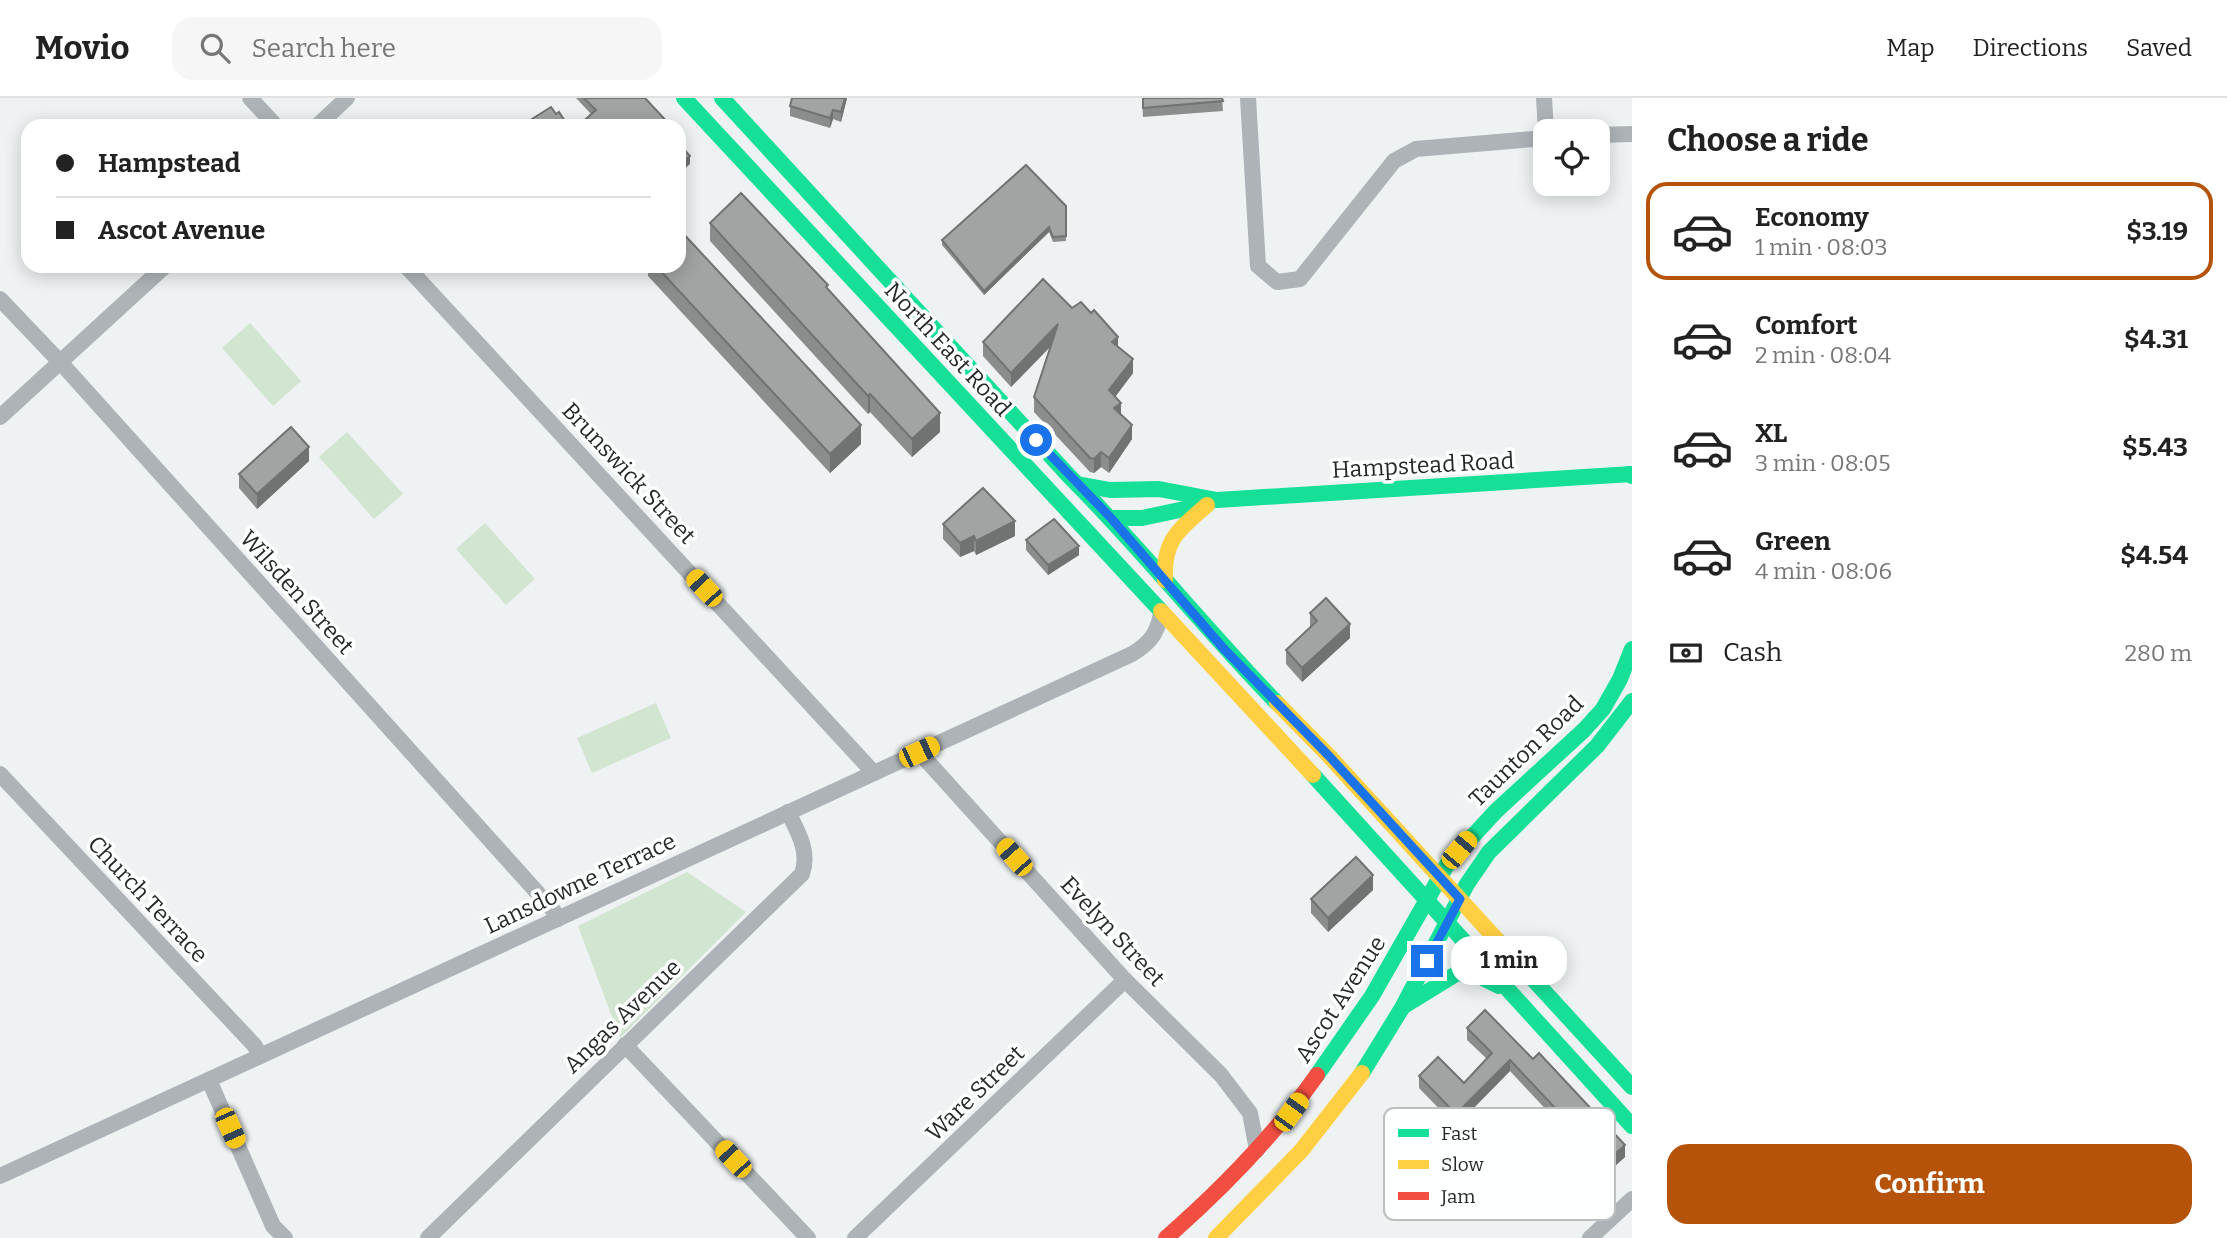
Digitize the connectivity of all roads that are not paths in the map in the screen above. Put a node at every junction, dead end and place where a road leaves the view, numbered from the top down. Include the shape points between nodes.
1 (250, 98) edge
2 (347, 98) edge
3 (684, 98) edge
4 (722, 98) edge
5 (1248, 98) edge
6 (1544, 98) edge
7 (270, 119) edge
8 (324, 119) edge
9 (1545, 119) edge
10 (1632, 134) edge
11 (1610, 135) edge
12 (1533, 139) edge
13 (157, 273) edge
14 (412, 273) edge
15 (0, 299) edge
16 (61, 363) junction
17 (0, 417) edge
18 (1631, 475) edge
19 (1077, 484) junction
20 (1212, 502) junction
21 (1063, 508) junction
22 (1111, 518) junction
23 (1165, 580) junction
24 (1161, 614) junction
25 (1632, 649) edge
26 (1632, 701) edge
27 (919, 752) junction
28 (874, 773) junction
29 (0, 774) edge
30 (788, 812) junction
31 (1440, 878) junction
32 (1427, 899) junction
33 (1460, 899) junction
34 (558, 919) junction
35 (1447, 923) junction
36 (1125, 980) junction
37 (1514, 995) junction
38 (1402, 1007) junction
39 (625, 1045) junction
40 (260, 1056) junction
41 (209, 1080) junction
42 (1632, 1087) edge
43 (1632, 1126) edge
44 (1257, 1150) junction
45 (0, 1176) edge
46 (1632, 1199) edge
47 (1615, 1215) edge
48 (1609, 1220) edge
49 (285, 1238) edge
50 (428, 1238) edge
51 (808, 1238) edge
52 (855, 1238) edge
53 (1166, 1238) edge
54 (1216, 1238) edge
55 (1590, 1238) edge

1 - 7 street
2 - 8 street
3 - 21 main road, North East Road
4 - 19 main road, North East Road
5 - 12 street via 1258,266 1277,282 1300,279 1394,161 1416,149
6 - 9 street
10 - 11 street
13 - 16 street
14 - 28 street, Brunswick Street
15 - 16 street, Wilsden Street
16 - 17 street
16 - 34 street, Wilsden Street
18 - 20 main road, Hampstead Road
19 - 20 main road, Hampstead Road via 1110,490 1159,489
19 - 22 main road, North East Road
20 - 22 main road, Hampstead Road via 1142,518
20 - 23 main road via 1169,540 1163,556
21 - 22 main road, Hampstead Road
21 - 24 main road, North East Road
22 - 23 main road, North East Road
23 - 31 main road, North East Road
24 - 27 street, Lansdowne Terrace via 1155,636 1144,647
24 - 32 main road, North East Road
25 - 31 main road, Taunton Road via 1597,716 1470,837
26 - 33 main road, Taunton Road via 1598,746 1496,843
27 - 28 street, Lansdowne Terrace
27 - 36 street, Evelyn Street
28 - 30 street, Lansdowne Terrace
29 - 40 street, Church Terrace
30 - 34 street, Lansdowne Terrace
30 - 39 street, Angas Avenue via 804,848 802,874
31 - 32 main road, Taunton Road
31 - 33 main road, North East Road
32 - 35 main road, North East Road
32 - 44 main road, Ascot Avenue via 1345,1037
33 - 35 main road, Taunton Road
33 - 42 main road, North East Road
34 - 40 street, Lansdowne Terrace
35 - 37 main road, North East Road
35 - 38 main road
36 - 44 street, Evelyn Street via 1221,1075 1250,1113
36 - 52 street, Ware Street
37 - 38 main road via 1466,972 1447,978
37 - 43 main road, North East Road
38 - 54 main road via 1359,1078 1317,1132
39 - 50 street, Angas Avenue
39 - 51 street
40 - 41 street, Lansdowne Terrace
41 - 45 street, Lansdowne Terrace
41 - 49 street via 273,1226
44 - 53 main road, Ascot Avenue
46 - 47 street
48 - 55 street

